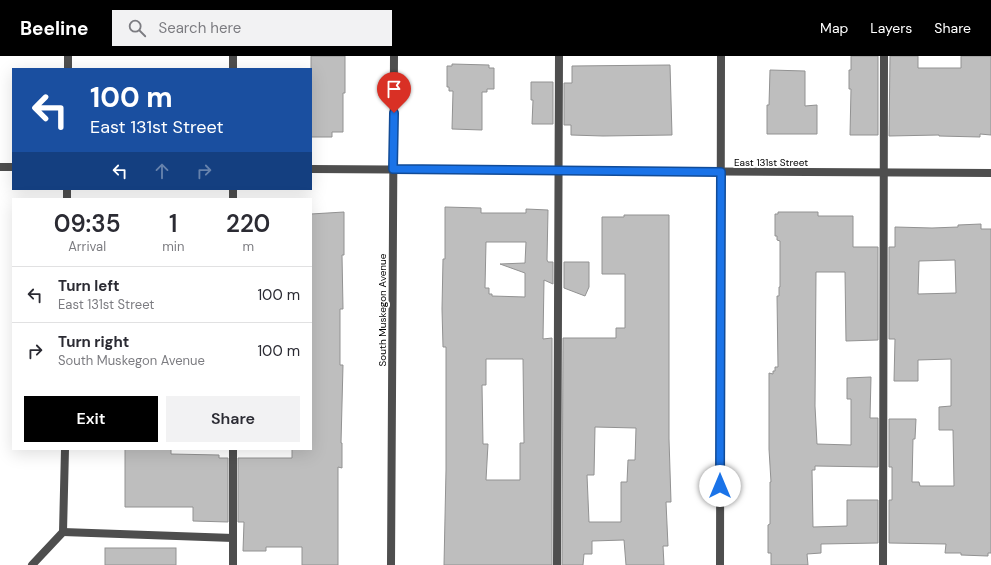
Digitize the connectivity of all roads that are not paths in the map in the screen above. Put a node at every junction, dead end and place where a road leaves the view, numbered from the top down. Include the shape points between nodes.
1 (68, 56) edge
2 (233, 56) edge
3 (394, 56) edge
4 (559, 56) edge
5 (721, 56) edge
6 (884, 56) edge
7 (68, 68) edge
8 (233, 68) edge
9 (0, 167) edge
10 (12, 167) edge
11 (312, 169) edge
12 (393, 169) junction
13 (559, 171) junction
14 (721, 172) junction
15 (884, 173) junction
16 (991, 173) edge
17 (65, 450) edge
18 (233, 450) edge
19 (63, 532) junction
20 (233, 538) junction
21 (32, 565) edge
22 (233, 565) edge
23 (391, 565) edge
24 (558, 565) edge
25 (720, 565) edge
26 (882, 565) edge

1 - 7 street
2 - 8 street
3 - 12 street, South Muskegon Avenue
4 - 13 street
5 - 14 street
6 - 15 street
9 - 10 street
11 - 12 street, East 131st Street
12 - 13 street, East 131st Street
12 - 23 street, South Muskegon Avenue
13 - 14 street, East 131st Street
13 - 24 street
14 - 15 street, East 131st Street
14 - 25 street
15 - 16 street, East 131st Street
15 - 26 street
17 - 19 street
18 - 20 street
19 - 20 street
19 - 21 street
20 - 22 street

